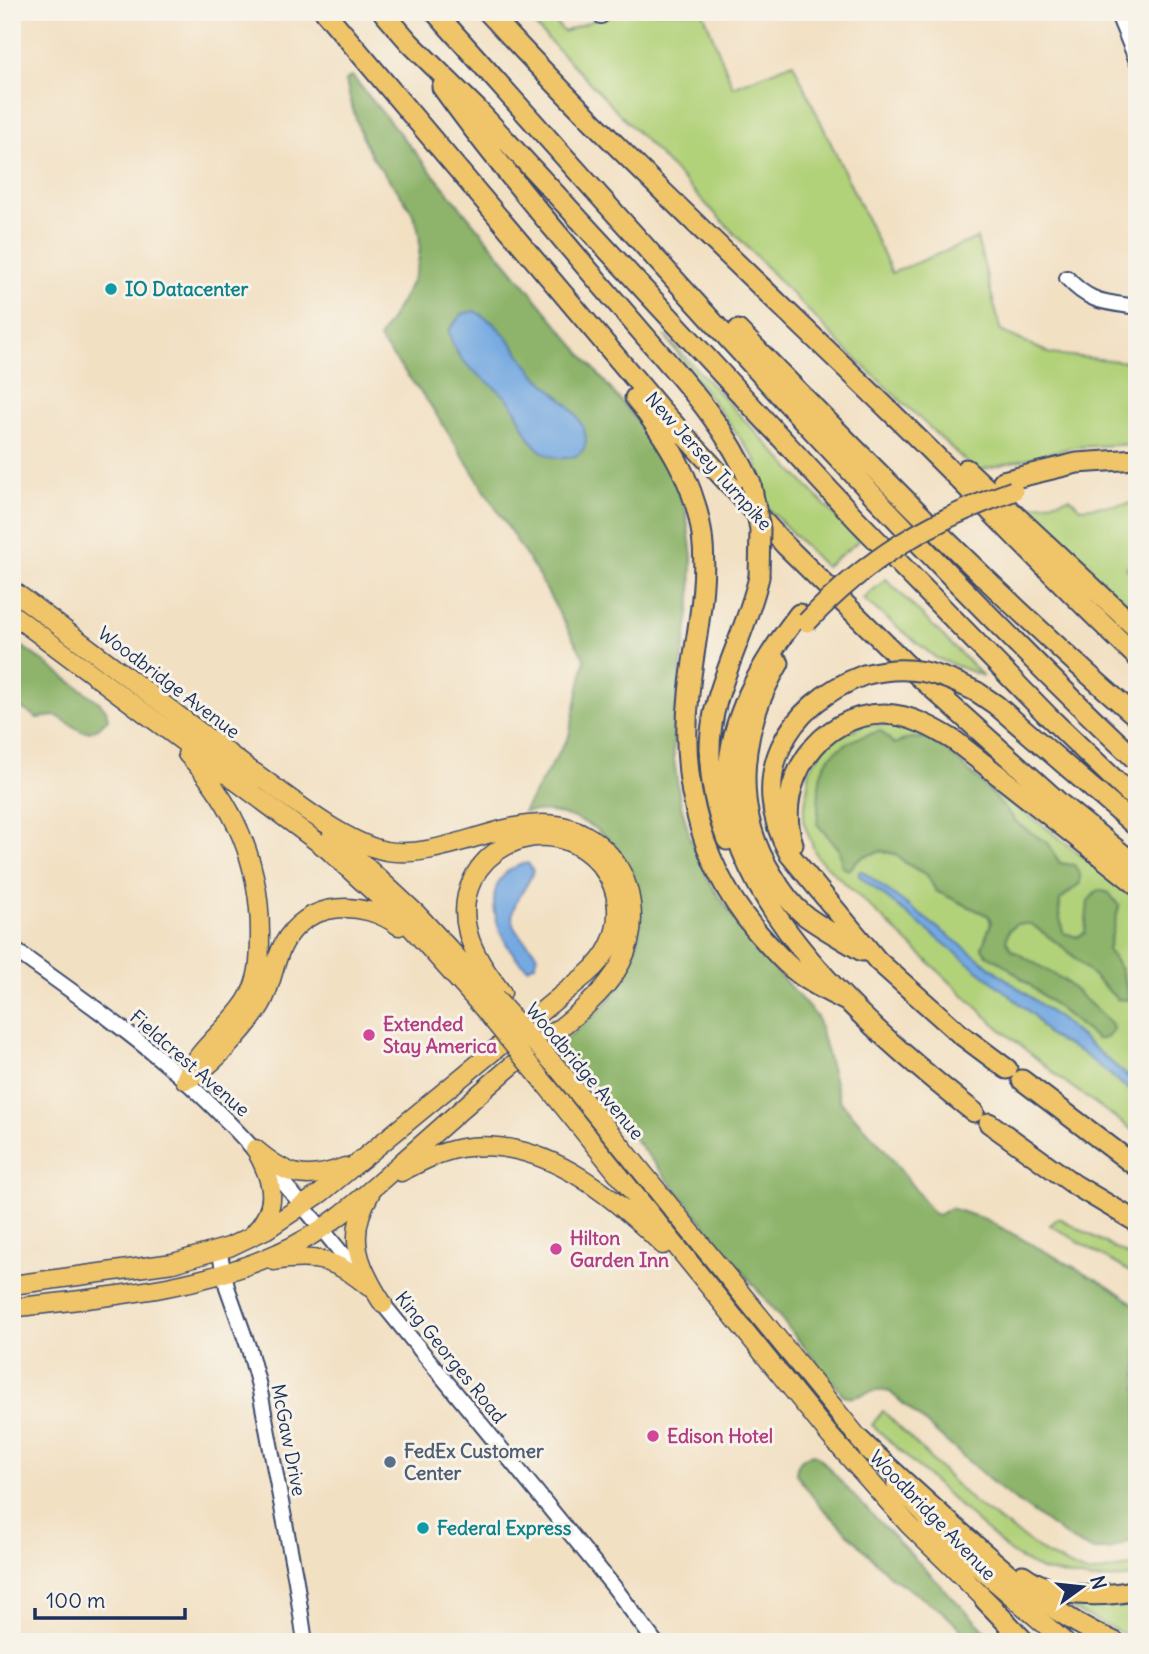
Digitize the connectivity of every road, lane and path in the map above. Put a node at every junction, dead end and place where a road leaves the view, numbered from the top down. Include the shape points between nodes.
1 (325, 12) edge
2 (383, 12) edge
3 (435, 12) edge
4 (488, 12) edge
5 (1125, 20) edge
6 (410, 43) junction
7 (1137, 61) edge
8 (655, 259) junction
9 (1066, 278) dead end
10 (1137, 307) edge
11 (611, 351) junction
12 (894, 414) junction
13 (1137, 459) edge
14 (1137, 471) edge
15 (1008, 486) junction
16 (12, 590) edge
17 (12, 614) edge
18 (803, 618) junction
19 (1137, 629) edge
20 (1137, 657) edge
21 (131, 702) junction
22 (1137, 717) edge
23 (1137, 761) edge
24 (254, 772) junction
25 (1137, 801) edge
26 (1137, 827) edge
27 (1137, 866) edge
28 (802, 868) junction
29 (1137, 885) edge
30 (802, 947) junction
31 (12, 948) edge
32 (878, 961) junction
33 (494, 1000) junction
34 (848, 1002) junction
35 (185, 1080) junction
36 (255, 1149) junction
37 (366, 1156) junction
38 (1137, 1167) edge
39 (375, 1187) junction
40 (303, 1206) junction
41 (1134, 1221) edge
42 (322, 1229) junction
43 (248, 1238) junction
44 (219, 1250) junction
45 (247, 1266) junction
46 (225, 1274) junction
47 (12, 1285) edge
48 (369, 1287) junction
49 (383, 1304) junction
50 (12, 1308) edge
51 (738, 1323) junction
52 (861, 1441) junction
53 (960, 1532) junction
54 (1137, 1590) edge
55 (985, 1600) junction
56 (305, 1642) edge
57 (655, 1642) edge
58 (1025, 1642) edge
59 (1034, 1642) edge
60 (1065, 1642) edge
61 (1115, 1642) edge

1 - 11 highway, New Jersey Turnpike
2 - 6 highway
3 - 8 highway
4 - 12 highway via 599,129
5 - 7 street
6 - 25 highway via 477,109 857,520
6 - 30 highway, bridge via 486,148 709,412 751,484 760,529 759,577 717,702 711,780 724,832 745,882 779,931
8 - 22 highway via 699,291 940,536
8 - 23 highway via 961,589
9 - 10 street via 1097,301
11 - 27 highway, New Jersey Turnpike via 723,479 848,609 988,739
11 - 34 highway via 621,379 679,463 702,535 703,586 685,750 701,836 724,886 758,934 794,971
12 - 19 highway via 930,435
12 - 20 highway
13 - 15 highway via 1077,463
14 - 15 highway
15 - 18 highway, bridge via 902,542
16 - 24 main road, Woodbridge Avenue
17 - 21 main road, Woodbridge Avenue
18 - 30 highway via 773,649 747,696 730,758 728,788 732,817 754,875
18 - 32 highway via 751,727 745,758 746,813 754,843 792,903
21 - 33 main road, Woodbridge Avenue via 348,867
21 - 35 main road via 184,751 218,791 244,840 258,893 260,963 255,985 243,1006 193,1063
24 - 33 main road, Woodbridge Avenue via 392,889
24 - 39 main road via 349,837 389,851 431,850 530,823 566,826 606,851 623,874 630,894 628,945 606,986
26 - 28 highway, bridge via 977,692 930,672 895,669 864,675 824,695 807,709 782,746 771,790 773,816 780,838
28 - 29 highway via 788,812 796,773 823,736 842,724 885,714 911,719 955,741
28 - 32 highway
30 - 34 highway
31 - 35 street, Fieldcrest Avenue
32 - 38 highway via 960,1034
33 - 35 main road via 377,912 327,909 291,932 260,1006 207,1067
33 - 37 main road via 467,932 465,907 472,878 491,855 519,840 545,836 575,845 604,870 616,897 616,930 603,957
33 - 51 main road, Woodbridge Avenue, bridge via 546,1085
33 - 52 main road, Woodbridge Avenue, bridge via 561,1072
34 - 41 highway via 901,1054 981,1118
35 - 36 street, Fieldcrest Avenue
36 - 37 main road via 276,1166 303,1176 330,1172
36 - 40 street, Fieldcrest Avenue
36 - 43 main road via 269,1178 272,1199 265,1221
37 - 40 main road
39 - 42 main road
39 - 49 main road via 362,1210 356,1240 369,1280
39 - 51 main road via 426,1160 462,1148 498,1147 536,1156 582,1178 622,1206
40 - 42 street, Fieldcrest Avenue
40 - 43 main road
42 - 45 main road
42 - 48 street, King Georges Road
43 - 44 main road
44 - 46 street, McGaw Drive
44 - 47 main road via 136,1269
45 - 46 main road
45 - 48 main road via 320,1258
46 - 50 main road via 153,1290
46 - 56 street, McGaw Drive via 259,1386
48 - 49 street, King Georges Road
49 - 57 street, King Georges Road
51 - 55 main road, Woodbridge Avenue via 909,1525
52 - 53 highway
52 - 60 main road, Woodbridge Avenue via 957,1549
53 - 54 highway via 1031,1581 1052,1589 1103,1595
53 - 61 highway via 1035,1596
55 - 58 highway
55 - 59 main road, Woodbridge Avenue

